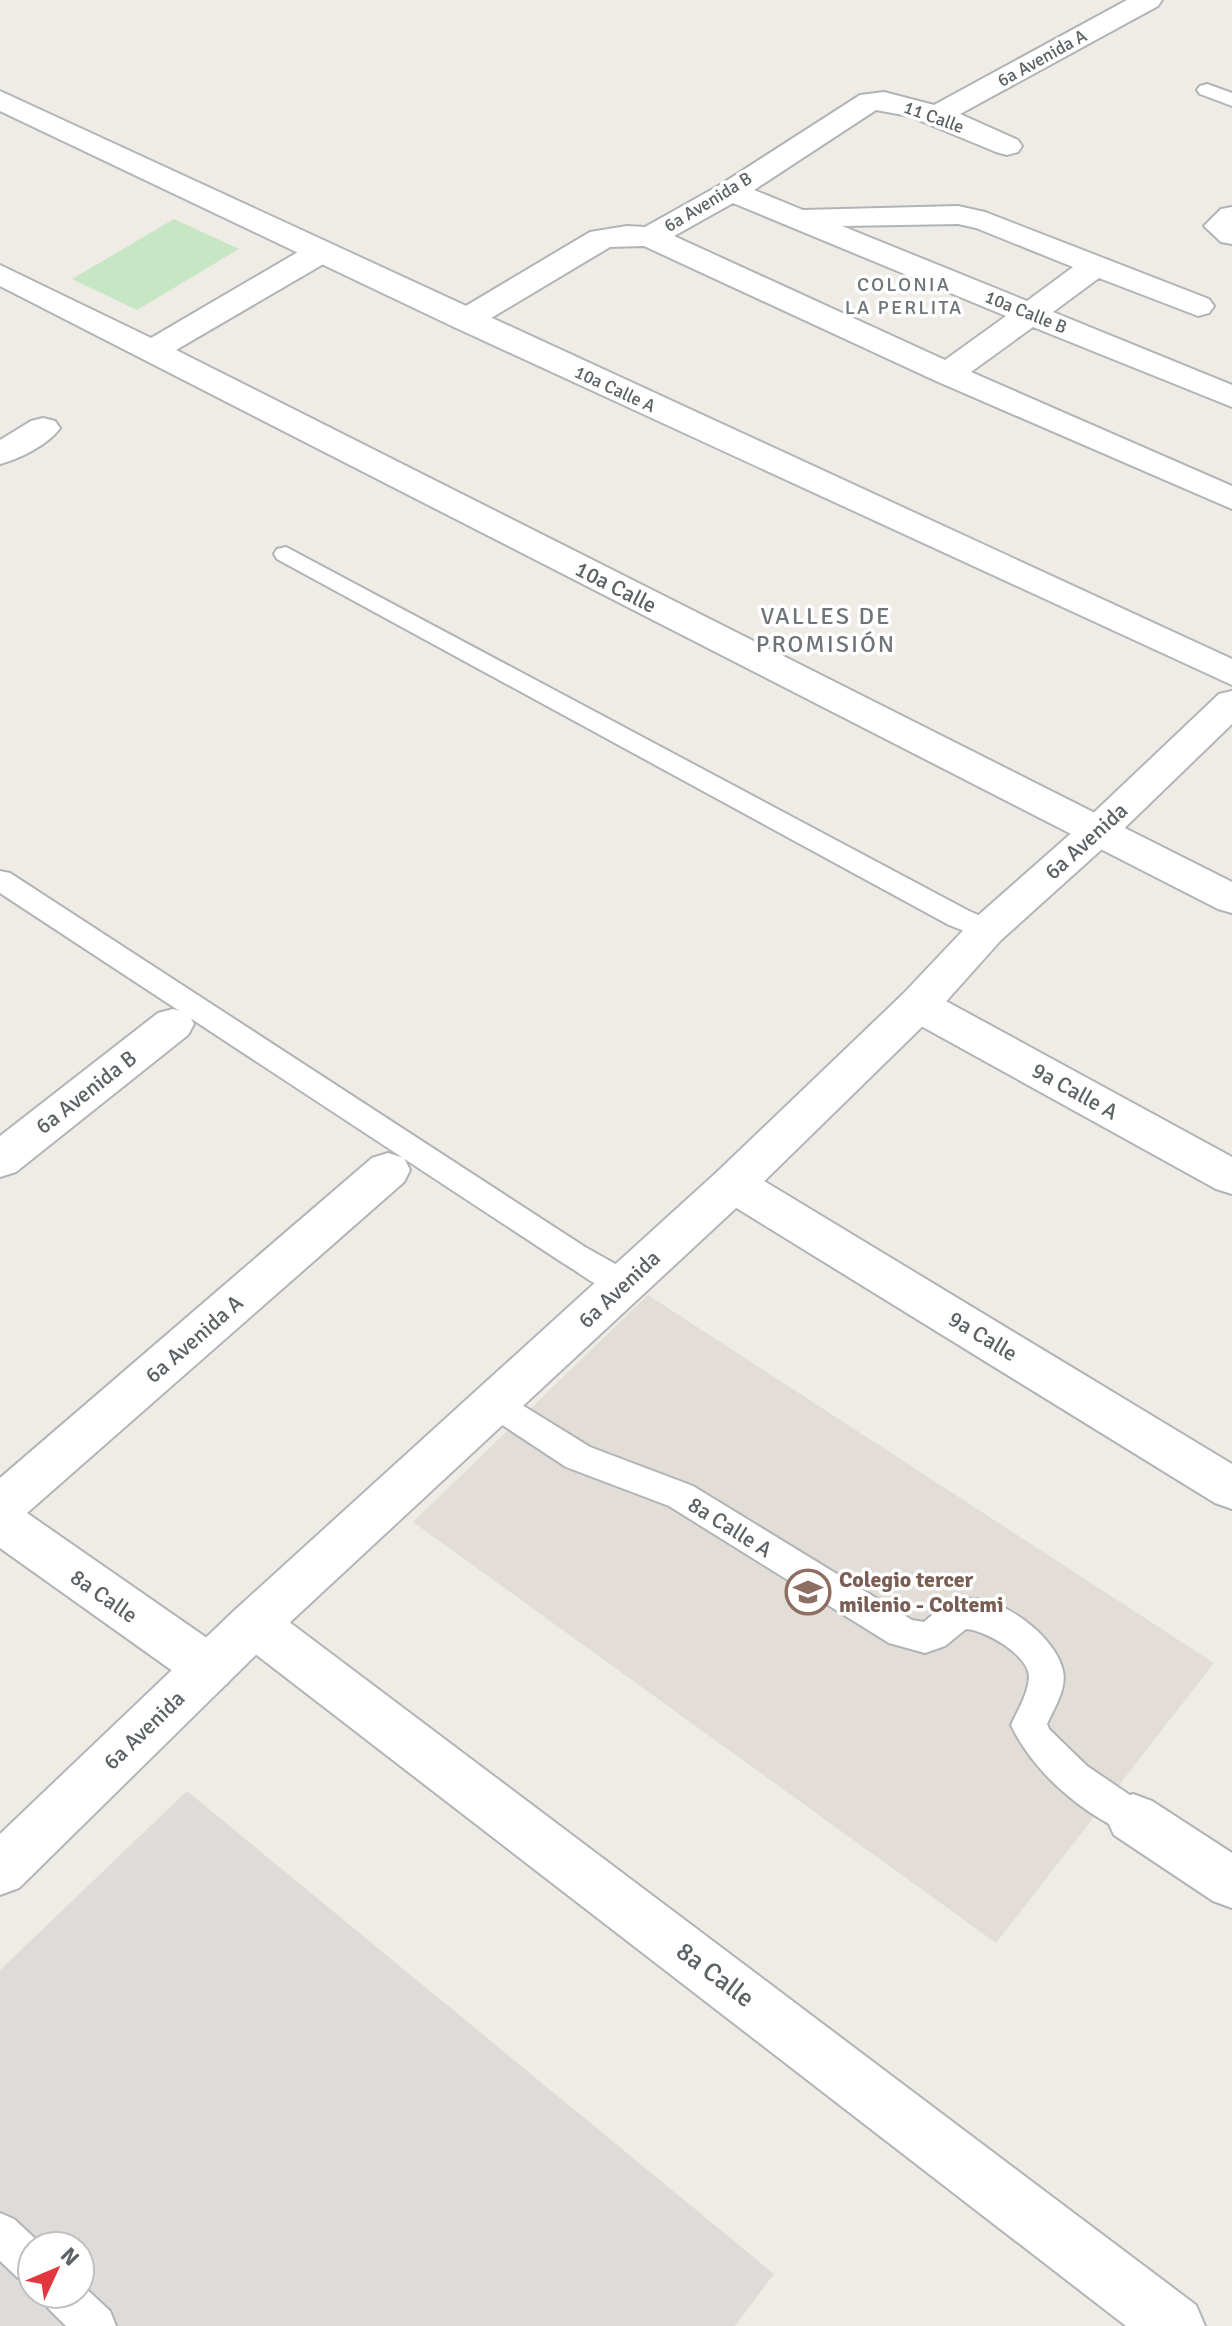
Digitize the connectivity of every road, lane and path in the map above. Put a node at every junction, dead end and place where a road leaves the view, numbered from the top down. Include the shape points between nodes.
1 (1148, 0) edge
2 (1207, 90) dead end
3 (0, 100) edge
4 (1232, 100) edge
5 (859, 105) joint
6 (935, 116) junction
7 (1007, 146) dead end
8 (731, 191) junction
9 (792, 217) junction
10 (650, 237) junction
11 (321, 252) junction
12 (1096, 265) junction
13 (0, 274) edge
14 (1198, 306) dead end
15 (1030, 314) junction
16 (465, 320) junction
17 (151, 351) junction
18 (948, 374) junction
19 (1232, 397) edge
20 (43, 428) dead end
21 (0, 454) edge
22 (1232, 499) edge
23 (286, 554) dead end
24 (1232, 673) edge
25 (1232, 703) edge
26 (1098, 831) junction
27 (0, 880) edge
28 (1232, 899) edge
29 (987, 930) junction
30 (918, 1005) junction
31 (173, 1024) dead end
32 (0, 1160) edge
33 (388, 1170) dead end
34 (1232, 1177) edge
35 (733, 1184) junction
36 (624, 1284) junction
37 (495, 1404) junction
38 (1232, 1489) edge
39 (0, 1507) edge
40 (0, 1521) edge
41 (254, 1624) junction
42 (209, 1668) junction
43 (1133, 1818) joint
44 (0, 1870) edge
45 (1232, 1883) edge
46 (0, 2233) edge
47 (16, 2248) edge
48 (78, 2310) edge
49 (95, 2326) edge
50 (1175, 2326) edge

1 - 6 street, 6a Avenida A
2 - 4 lane
3 - 11 street, 10a Calle A
5 - 6 street, 11 Calle via 882,99
5 - 8 street, 6a Avenida B
6 - 7 street, 11 Calle
8 - 9 street, 10a Calle B
8 - 10 street, 6a Avenida B
9 - 12 street via 958,215
9 - 15 street, 10a Calle B
10 - 16 street, 6a Avenida B via 601,239
10 - 18 street
11 - 16 street, 10a Calle A
11 - 17 street
12 - 14 street
12 - 15 street
13 - 17 street, 10a Calle
15 - 18 street
15 - 19 street, 10a Calle B
16 - 24 street, 10a Calle A
17 - 26 street, 10a Calle
18 - 22 street
20 - 21 street
23 - 29 lane
25 - 26 street, 6a Avenida
26 - 28 street, 10a Calle
26 - 29 street, 6a Avenida
27 - 36 lane
29 - 30 street, 6a Avenida
30 - 34 street, 9a Calle A
30 - 35 street, 6a Avenida
31 - 32 street, 6a Avenida B
33 - 39 street, 6a Avenida A
35 - 36 street, 6a Avenida
35 - 38 street, 9a Calle
36 - 37 street, 6a Avenida
37 - 41 street, 6a Avenida
37 - 43 lane, 8a Calle A via 578,1457 681,1496 901,1632 920,1639 934,1637 950,1619 968,1613 988,1617 1036,1649 1046,1670 1029,1725 1037,1743 1049,1758
40 - 42 street, 8a Calle
41 - 42 street, 6a Avenida
41 - 50 street, 8a Calle
42 - 44 street, 6a Avenida
43 - 45 street, 8a Calle A
46 - 47 lane
48 - 49 lane

